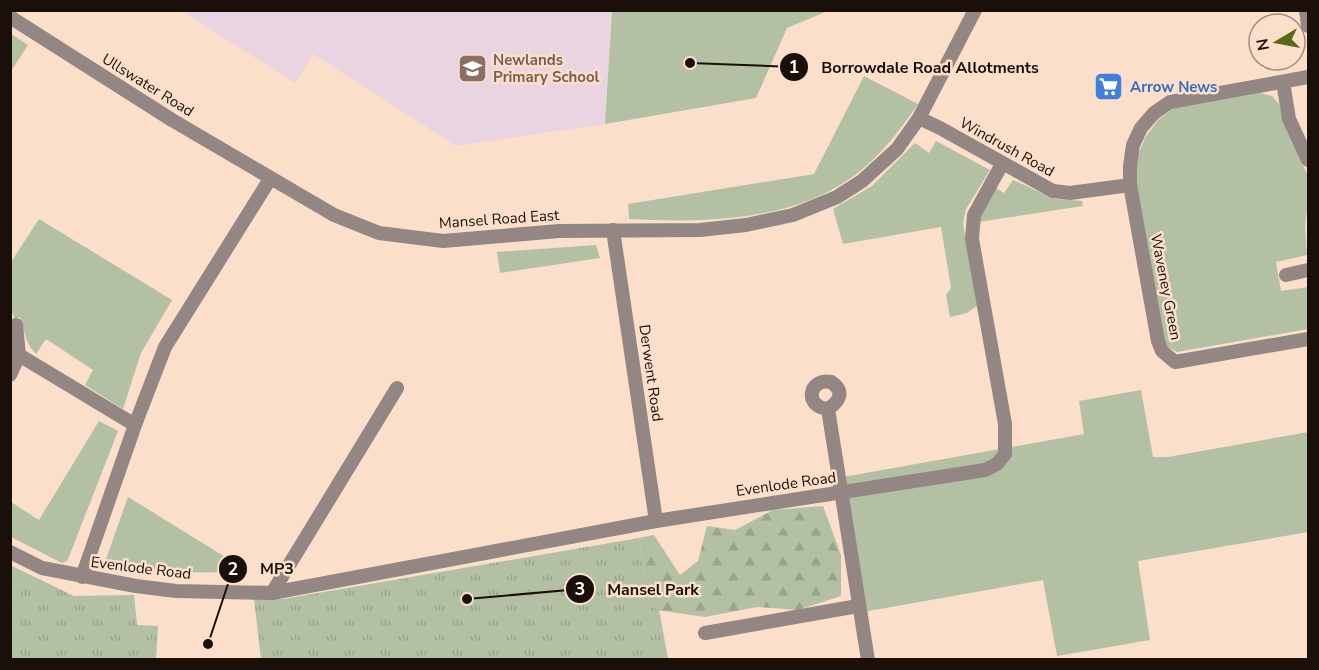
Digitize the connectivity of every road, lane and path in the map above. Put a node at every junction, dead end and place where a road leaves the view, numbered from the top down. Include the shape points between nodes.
1 (975, 10) edge
2 (1306, 10) edge
3 (10, 17) edge
4 (1308, 26) edge
5 (1308, 77) edge
6 (1283, 82) junction
7 (919, 118) junction
8 (1308, 160) edge
9 (1002, 165) junction
10 (270, 179) junction
11 (1130, 185) junction
12 (613, 230) junction
13 (1308, 270) edge
14 (1286, 275) dead end
15 (16, 325) dead end
16 (1308, 339) edge
17 (19, 355) junction
18 (10, 375) edge
19 (397, 388) dead end
20 (828, 409) dead end
21 (135, 425) junction
22 (840, 493) junction
23 (656, 521) junction
24 (10, 552) edge
25 (82, 577) junction
26 (272, 593) junction
27 (858, 606) junction
28 (705, 633) dead end
29 (868, 660) edge

1 - 7 street, Mansel Road East
2 - 4 street
3 - 10 street, Ullswater Road
5 - 6 street
6 - 8 street via 1289,119
6 - 11 street via 1170,102 1141,128 1133,145
7 - 9 street, Windrush Road
7 - 12 street, Mansel Road East via 897,149 862,181 837,197 793,215 700,230
9 - 11 street, Windrush Road via 1053,191 1070,194
9 - 22 street, Evenlode Road via 974,215 972,239 1005,424 1005,454 985,470
10 - 12 street, Mansel Road East via 334,215 379,233 443,241
10 - 21 street via 165,347
11 - 16 street, Waveney Green via 1162,351 1175,362
12 - 23 street, Derwent Road
13 - 14 street
15 - 17 street
17 - 18 street
17 - 21 street
19 - 26 street
20 - 22 street
21 - 25 street
22 - 23 street, Evenlode Road
22 - 27 street
23 - 26 street, Evenlode Road
24 - 25 street, Evenlode Road via 42,568
25 - 26 street, Evenlode Road via 176,591
27 - 28 street
27 - 29 street

